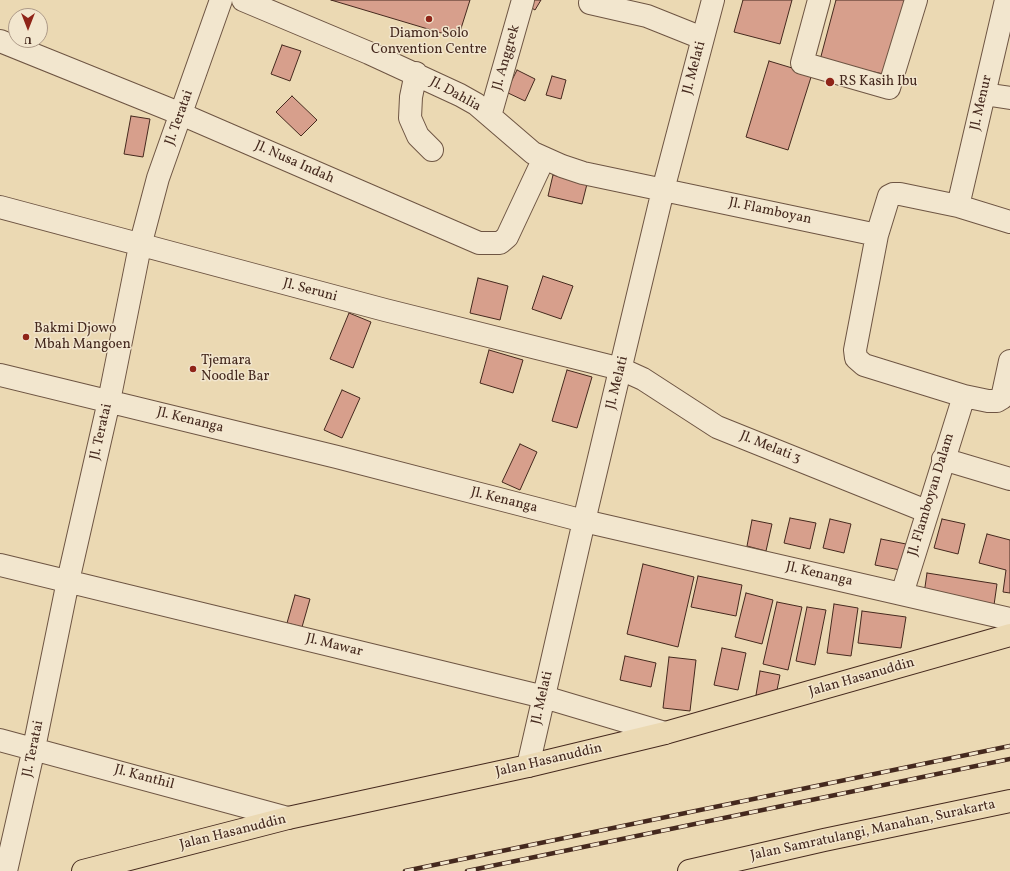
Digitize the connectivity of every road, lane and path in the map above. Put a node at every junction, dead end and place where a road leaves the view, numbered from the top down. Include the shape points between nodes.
1 (221, 0) edge
2 (243, 0) edge
3 (523, 0) edge
4 (713, 0) edge
5 (819, 0) edge
6 (916, 0) edge
7 (1006, 0) edge
8 (590, 3) dead end
9 (702, 38) junction
10 (0, 41) edge
11 (416, 74) junction
12 (984, 94) junction
13 (1010, 98) edge
14 (181, 114) junction
15 (490, 116) junction
16 (432, 150) dead end
17 (544, 158) junction
18 (663, 190) junction
19 (958, 206) junction
20 (0, 207) edge
21 (1010, 222) edge
22 (877, 234) junction
23 (140, 246) junction
24 (1010, 361) edge
25 (621, 369) junction
26 (0, 375) edge
27 (964, 396) junction
28 (109, 401) junction
29 (943, 459) junction
30 (1010, 479) edge
31 (926, 512) junction
32 (584, 521) junction
33 (0, 565) edge
34 (68, 581) junction
35 (902, 594) junction
36 (1010, 619) edge
37 (1010, 635) edge
38 (544, 697) junction
39 (665, 733) junction
40 (0, 740) edge
41 (34, 748) junction
42 (528, 766) junction
43 (1010, 801) edge
44 (288, 818) junction
45 (6, 871) edge
46 (83, 871) edge
47 (689, 871) edge

1 - 14 street, Jl. Teratai
2 - 11 street, Jl. Dahlia
3 - 15 street, Jl. Anggrek
4 - 9 street, Jl. Melati
5 - 6 street via 802,63 889,88
7 - 12 street, Jl. Menur
8 - 9 street via 647,16
9 - 18 street, Jl. Melati
10 - 14 street, Jl. Nusa Indah
11 - 15 street, Jl. Dahlia via 460,95
11 - 16 street via 410,97 410,118 418,136
12 - 13 street
12 - 19 street, Jl. Menur
14 - 17 street, Jl. Nusa Indah via 479,243 500,243 507,237
14 - 23 street, Jl. Teratai via 158,178
15 - 17 street, Jl. Dahlia via 523,145
17 - 18 street, Jl. Dahlia via 583,173
18 - 22 street, Jl. Flamboyan
18 - 25 street, Jl. Melati
19 - 21 street
19 - 22 street via 893,194 889,196
20 - 23 street, Jl. Seruni
22 - 27 street via 857,334 856,358 864,365
23 - 25 street, Jl. Seruni
23 - 28 street, Jl. Teratai
24 - 27 street via 1002,398 988,401
25 - 31 street, Jl. Melati 3 via 643,379 717,427
25 - 32 street, Jl. Melati
26 - 28 street, Jl. Kenanga
27 - 29 street, Jl. Flamboyan Dalam
28 - 32 street, Jl. Kenanga
28 - 34 street, Jl. Teratai
29 - 30 street
29 - 31 street, Jl. Flamboyan Dalam
31 - 35 street, Jl. Flamboyan Dalam
32 - 35 street, Jl. Kenanga
32 - 38 street, Jl. Melati
33 - 34 street, Jl. Mawar
34 - 38 street, Jl. Mawar
34 - 41 street, Jl. Teratai
35 - 36 street, Jl. Kenanga
37 - 39 main road, Jalan Hasanuddin
38 - 39 street, Jl. Mawar
38 - 42 street, Jl. Melati
39 - 42 main road, Jalan Hasanuddin
40 - 41 street, Jl. Kanthil
41 - 44 street, Jl. Kanthil
41 - 45 street, Jl. Teratai
42 - 44 main road, Jalan Hasanuddin
43 - 47 main road, Jalan Samratulangi, Manahan, Surakarta
44 - 46 main road, Jalan Hasanuddin

